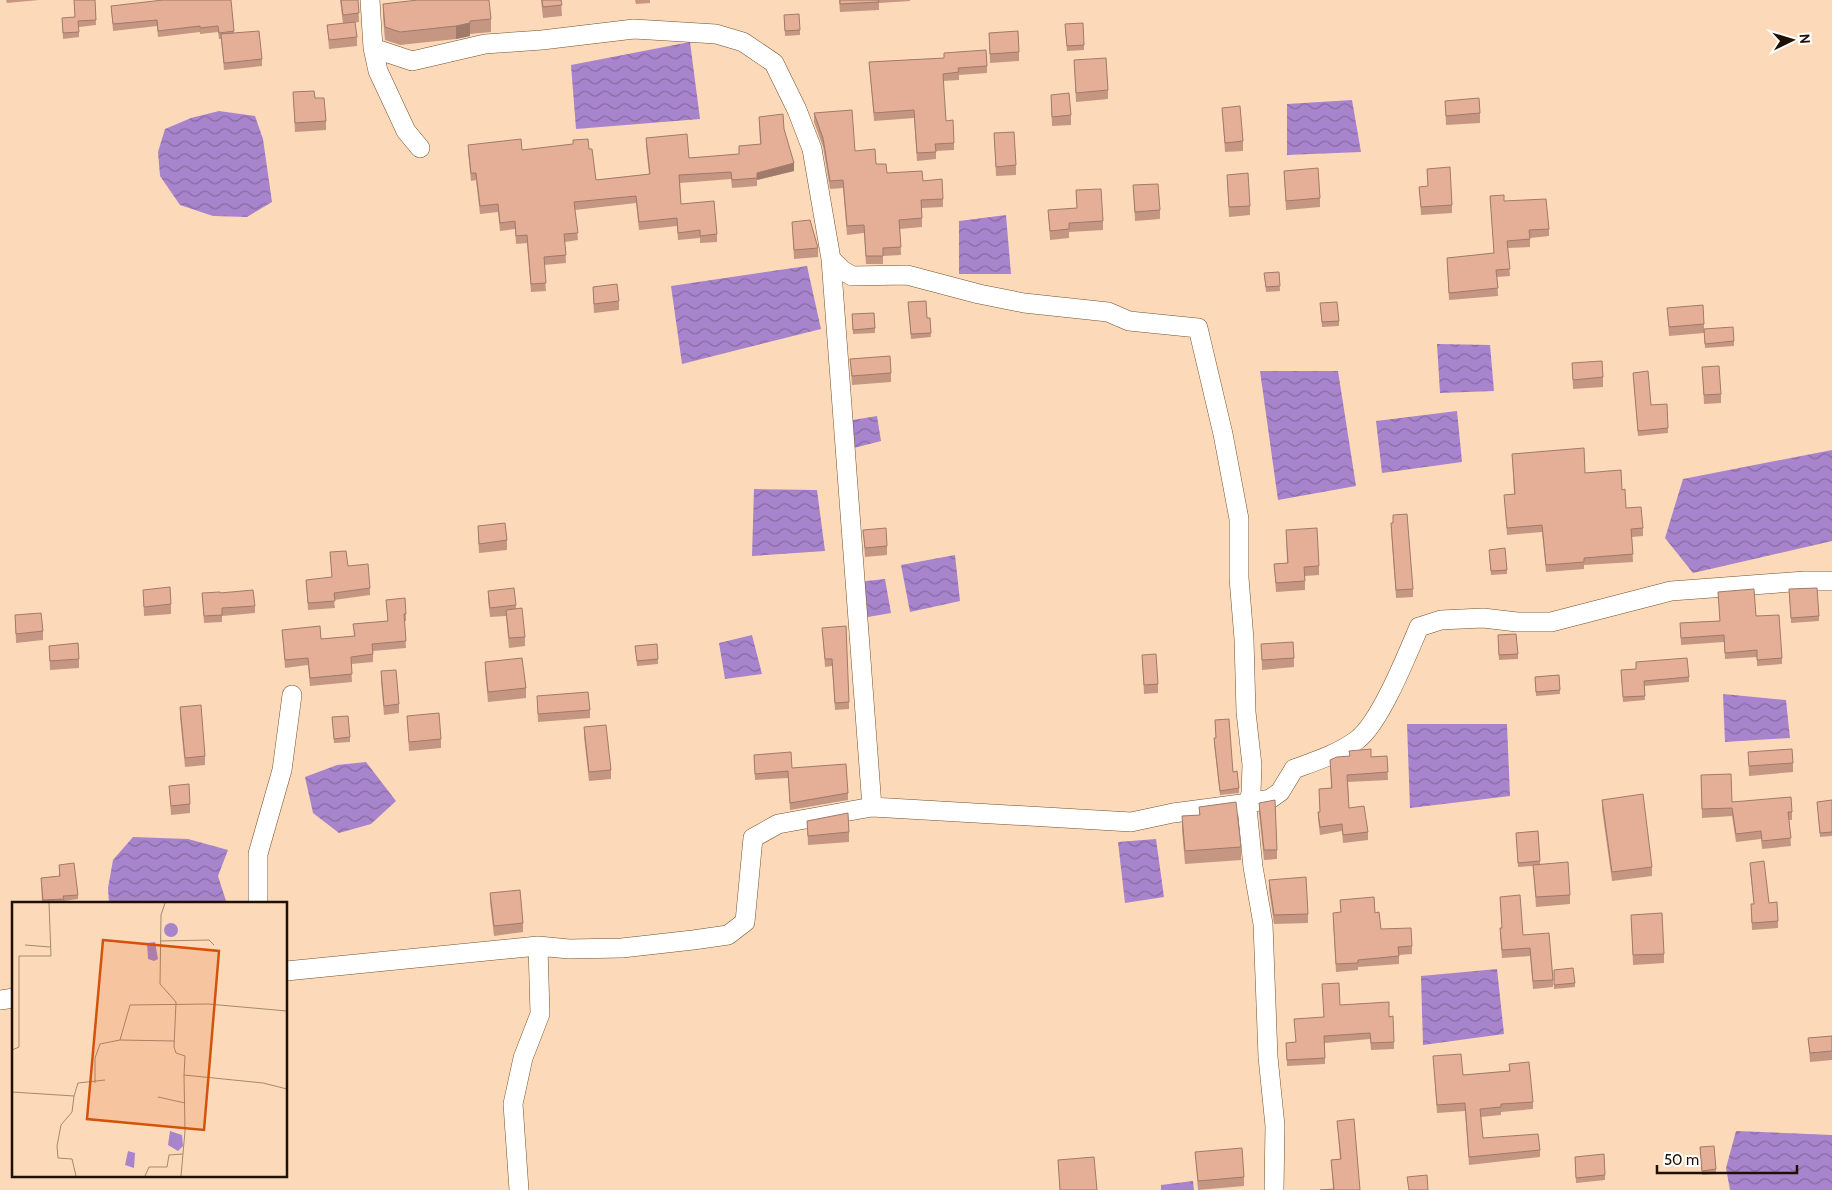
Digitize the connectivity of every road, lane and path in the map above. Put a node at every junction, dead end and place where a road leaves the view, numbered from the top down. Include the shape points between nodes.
1 (370, 0) edge
2 (373, 48) junction
3 (420, 148) dead end
4 (831, 259) junction
5 (1832, 581) edge
6 (292, 695) dead end
7 (1249, 803) junction
8 (872, 807) junction
9 (258, 902) edge
10 (538, 946) junction
11 (288, 971) edge
12 (520, 1190) edge
13 (1274, 1190) edge

1 - 2 street
2 - 3 street via 378,72 406,131
2 - 4 street via 412,61 485,44 634,29 716,34 743,42 774,63 797,110 812,149
4 - 7 street via 852,276 907,275 1024,303 1108,312 1129,321 1198,328 1239,518 1246,712 1252,765
4 - 8 street
5 - 7 street via 1671,591 1551,622 1483,618 1441,620 1419,627 1379,714 1359,739 1319,760 1294,768 1280,792 1270,799
6 - 9 street via 282,770 258,854
7 - 8 street via 1131,822
7 - 13 street via 1253,867 1263,924 1268,1057 1275,1126
8 - 10 street via 778,824 753,838 745,922 728,936 622,948
10 - 11 street
10 - 12 street via 540,1014 523,1058 513,1104

